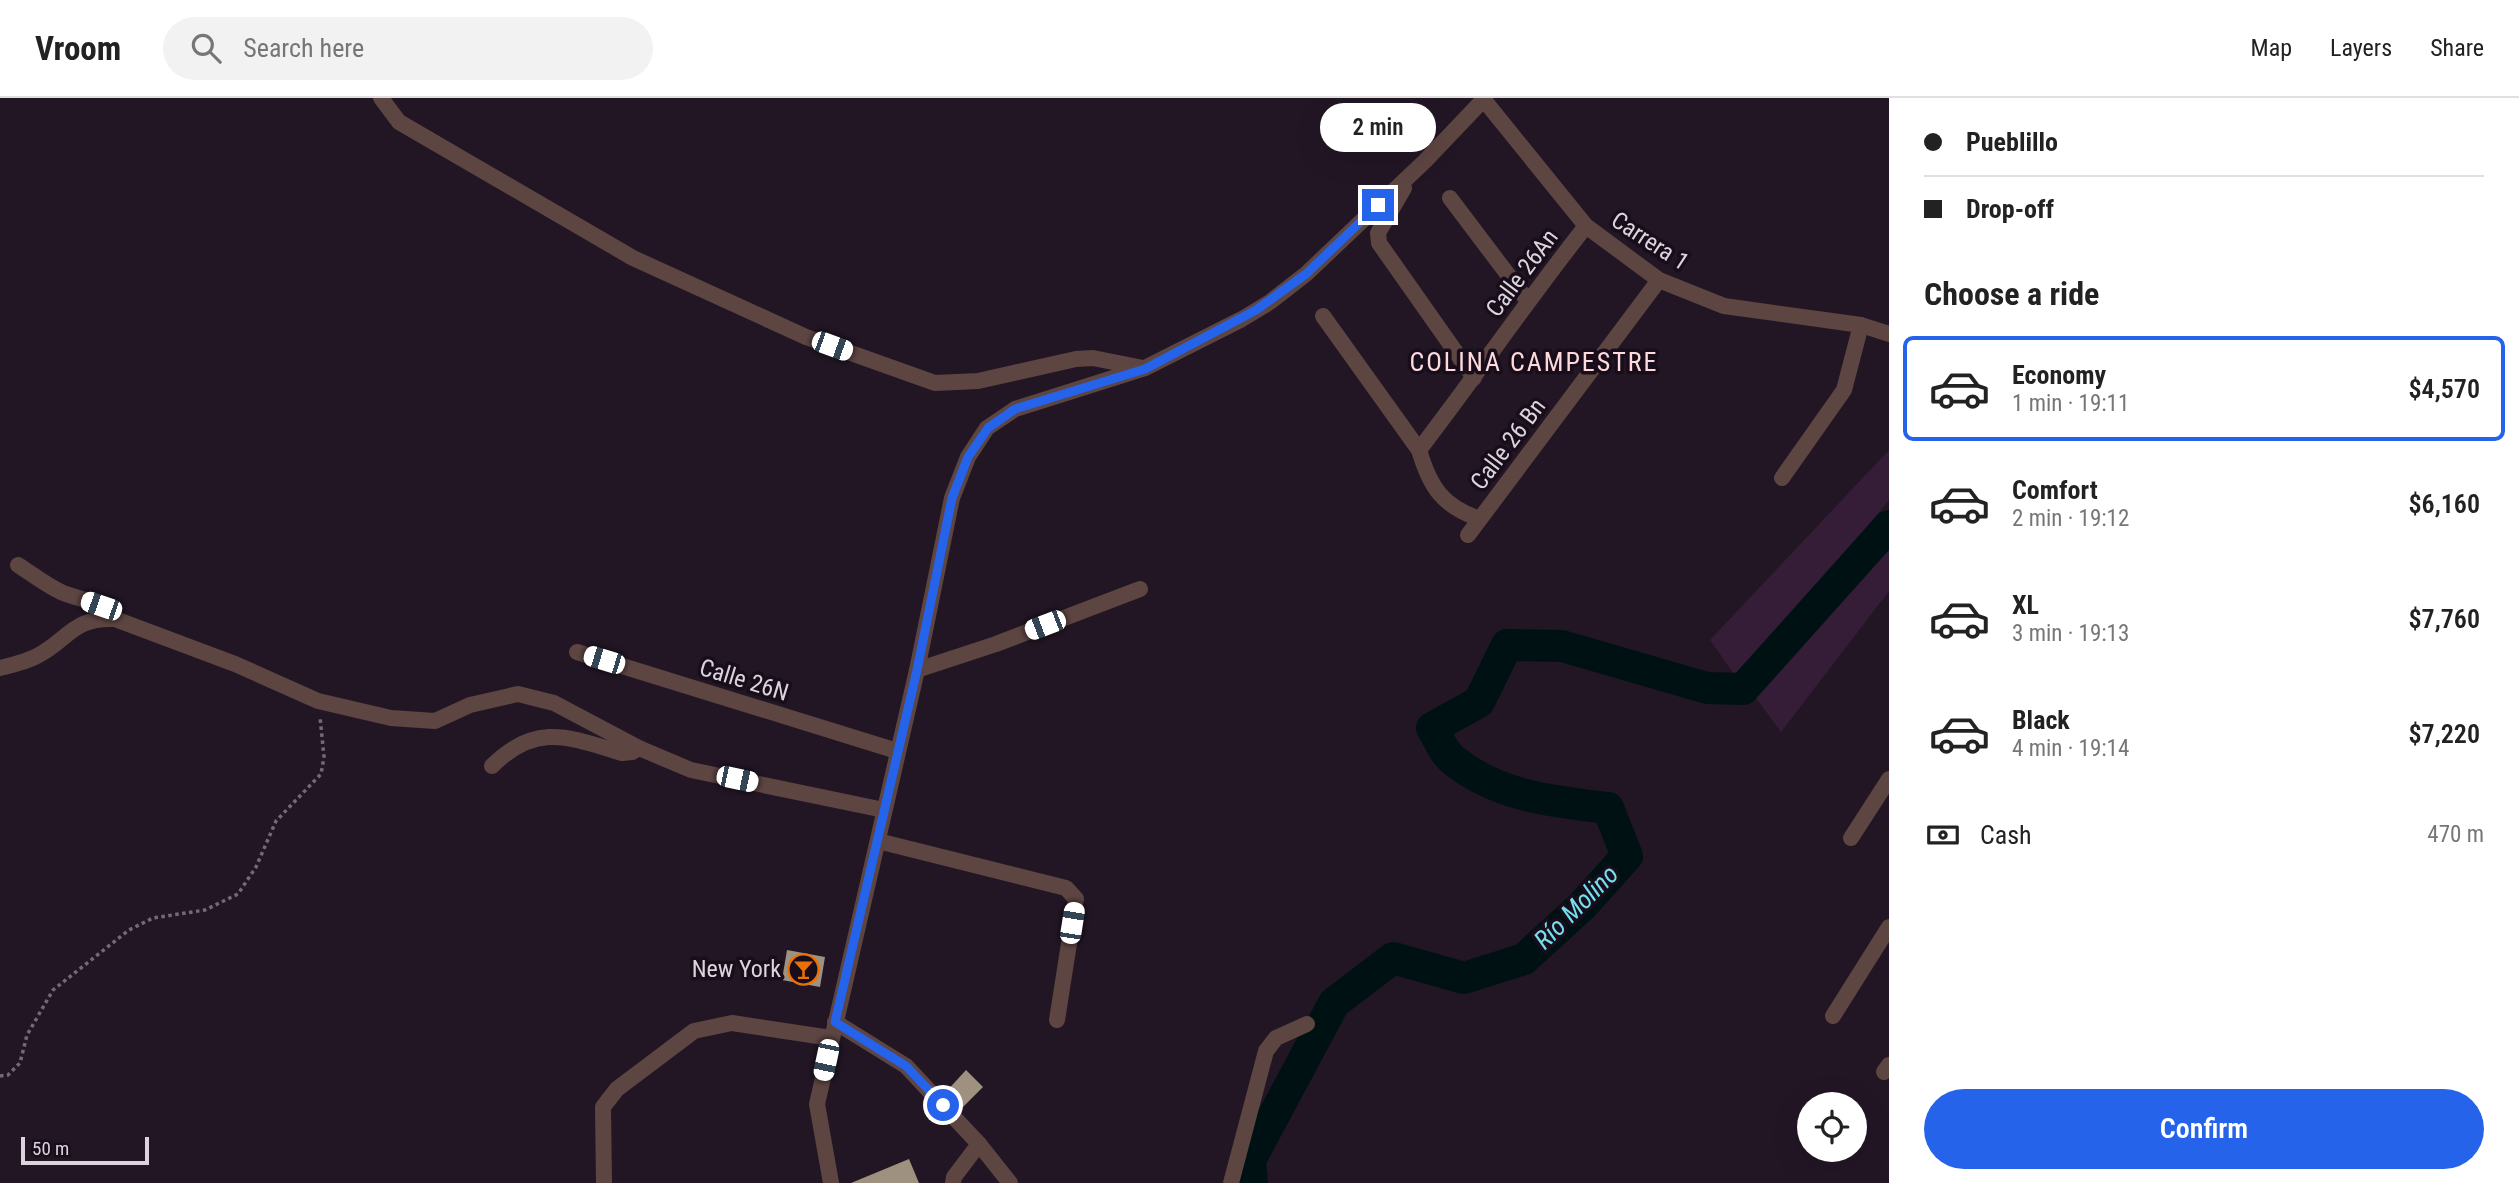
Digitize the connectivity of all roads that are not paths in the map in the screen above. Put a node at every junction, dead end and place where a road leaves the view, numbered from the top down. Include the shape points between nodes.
1 (381, 98) edge
2 (1485, 99) edge
3 (1414, 170) junction
4 (1450, 198) dead end
5 (1586, 226) junction
6 (1659, 280) junction
7 (1527, 300) junction
8 (1323, 316) dead end
9 (1861, 325) junction
10 (1889, 334) edge
11 (1145, 369) junction
12 (1474, 378) junction
13 (1419, 450) junction
14 (1782, 478) dead end
15 (1480, 519) junction
16 (1468, 535) dead end
17 (18, 565) dead end
18 (1140, 589) dead end
19 (115, 619) junction
20 (577, 652) dead end
21 (0, 668) edge
22 (917, 670) junction
23 (639, 748) junction
24 (897, 751) junction
25 (492, 766) dead end
26 (1889, 779) edge
27 (884, 810) junction
28 (1851, 838) dead end
29 (878, 841) junction
30 (1889, 927) edge
31 (1833, 1016) dead end
32 (1057, 1020) dead end
33 (1307, 1024) dead end
34 (833, 1030) junction
35 (979, 1144) junction
36 (604, 1183) edge
37 (831, 1183) edge
38 (953, 1183) edge
39 (1010, 1183) edge
40 (1231, 1183) edge

1 - 11 street via 400,122 633,258 806,337 935,383 978,381 1093,358
2 - 3 street
2 - 5 street, Carrera 1
3 - 11 street via 1306,274 1270,302
3 - 12 street via 1378,233 1379,243
4 - 7 street
5 - 6 street, Carrera 1
5 - 7 street, Calle 26An
6 - 9 street, Carrera 1 via 1724,306
6 - 15 street, Calle 26 Bn
7 - 12 street, Calle 26An
8 - 13 street
9 - 10 street, Carrera 1
9 - 14 street via 1844,390
11 - 22 street via 1015,409 988,428 968,457 952,498
12 - 13 street, Calle 26An
13 - 15 street via 1436,490 1458,512
15 - 16 street, Calle 26 Bn
17 - 19 street via 61,592 112,612
18 - 22 street
19 - 21 street via 103,618 69,630 37,656
19 - 23 street via 318,701 391,718 435,721 470,705 519,694 554,704
20 - 24 street, Calle 26N
22 - 24 street
23 - 25 street via 622,753 553,735 508,750
23 - 27 street via 691,770
24 - 27 street
26 - 28 street
27 - 29 street
29 - 32 street via 1073,893 1076,898
29 - 34 street
30 - 31 street
33 - 40 street via 1276,1038 1266,1051
34 - 35 street via 906,1066
34 - 36 street via 732,1023 694,1031 617,1090 603,1107
34 - 37 street via 817,1104
35 - 38 street
35 - 39 street

